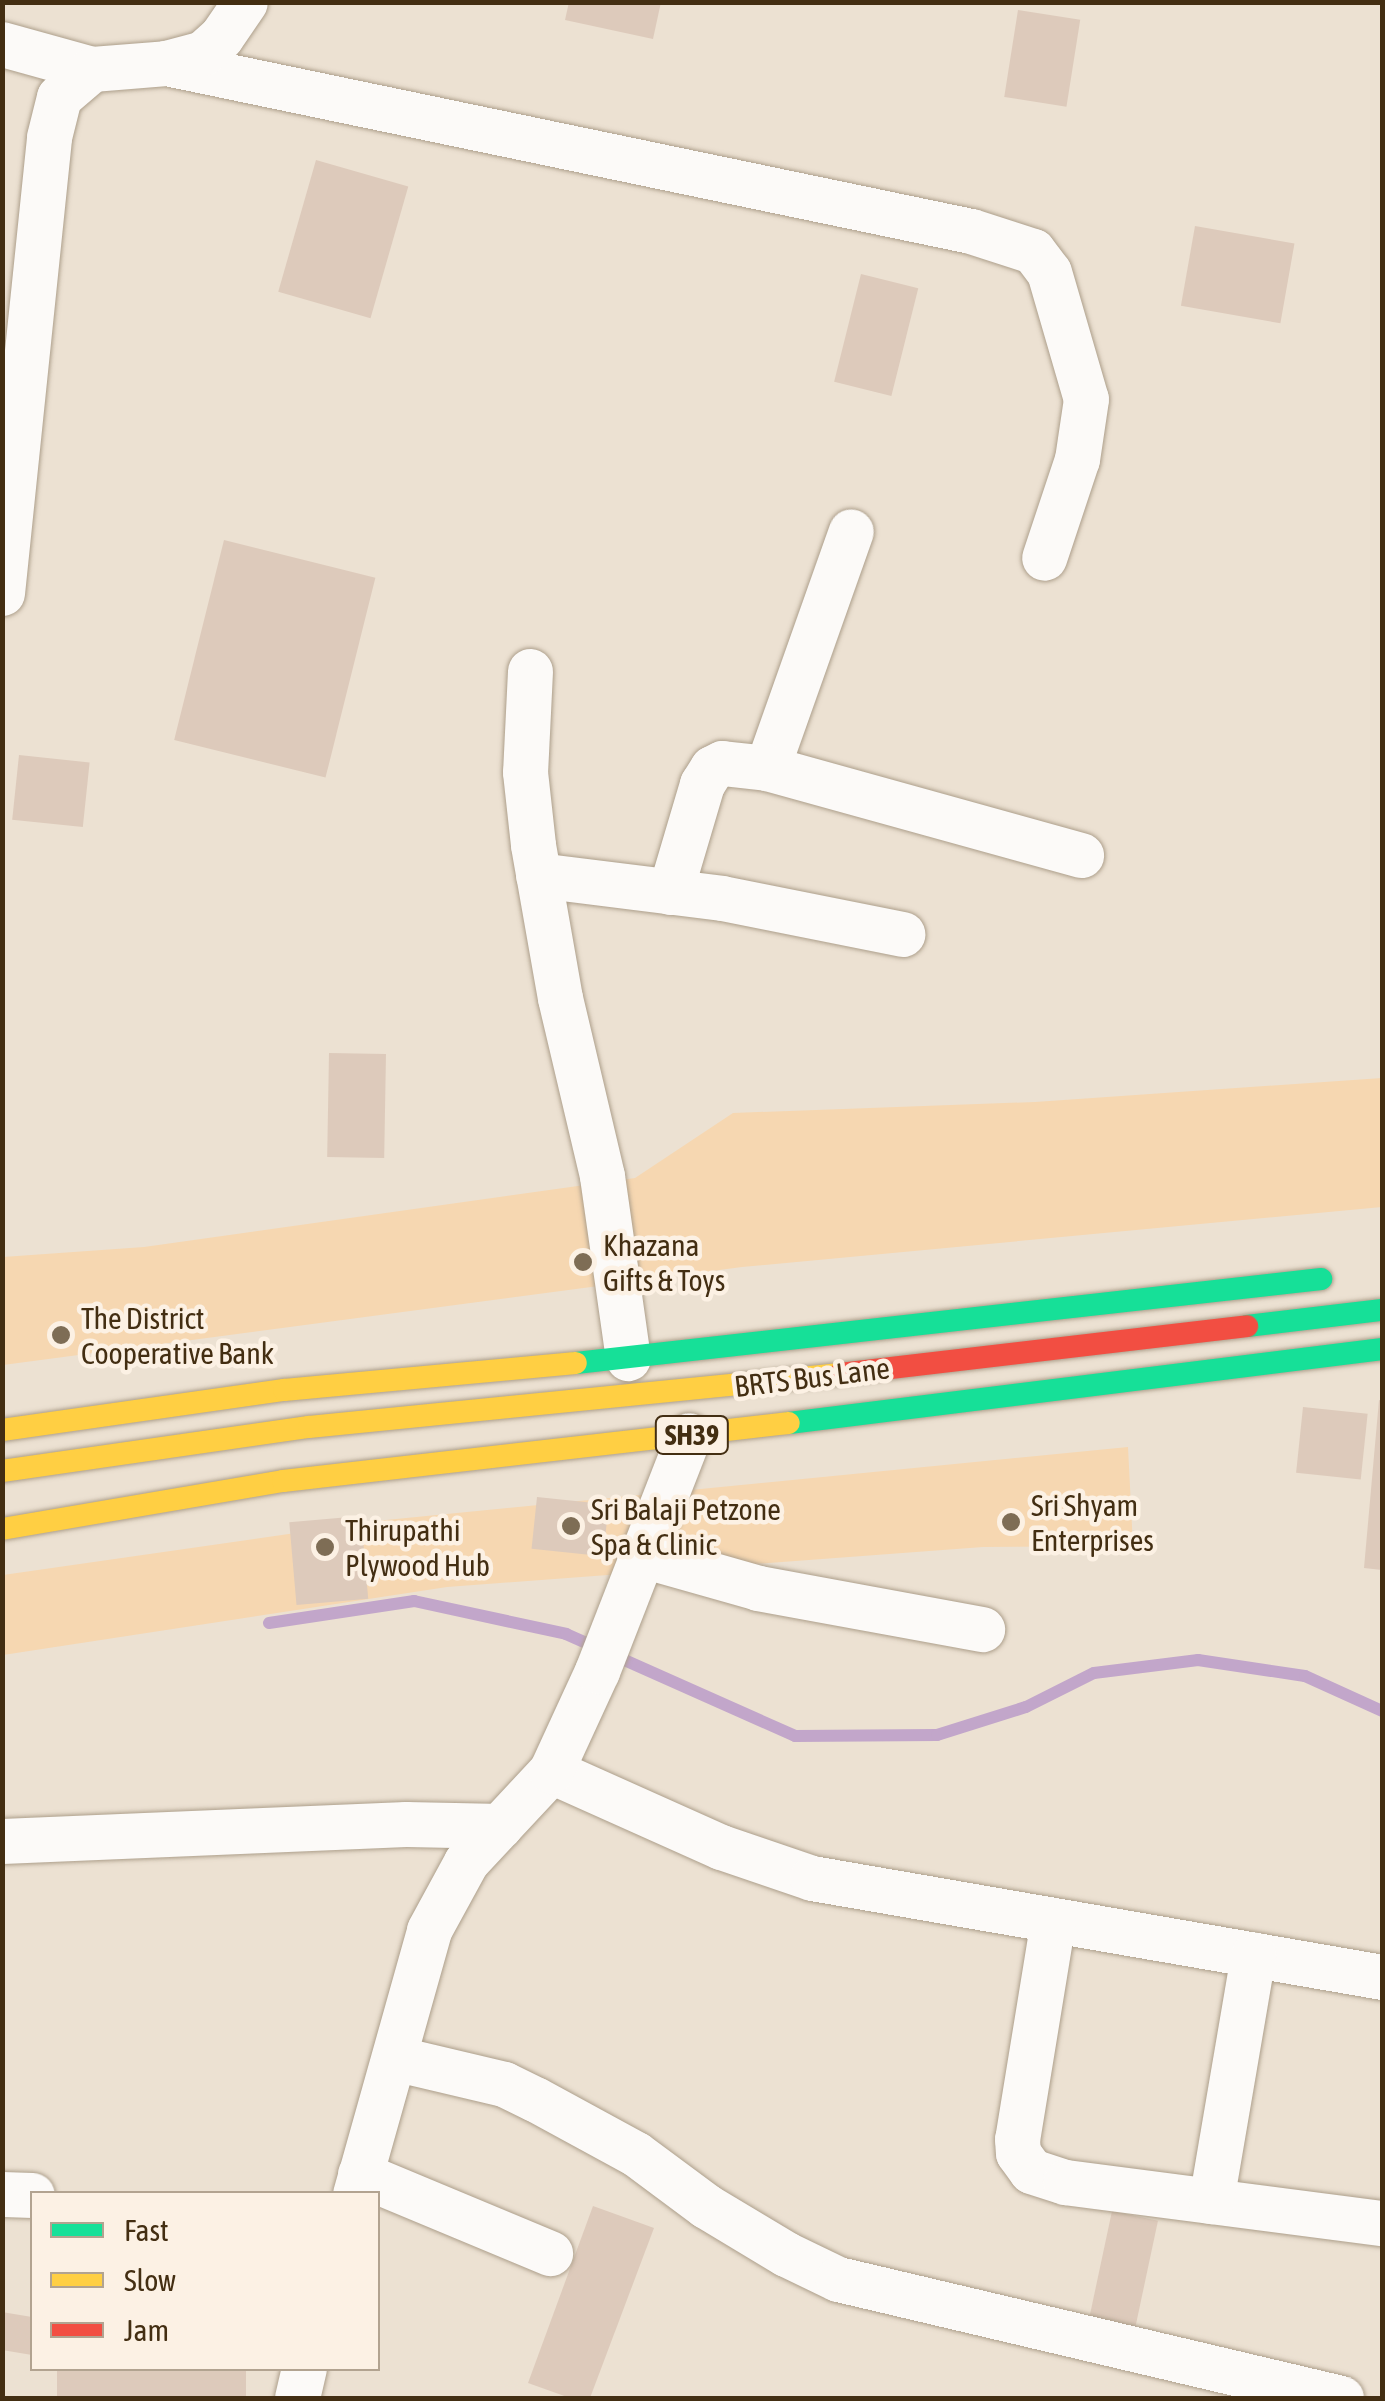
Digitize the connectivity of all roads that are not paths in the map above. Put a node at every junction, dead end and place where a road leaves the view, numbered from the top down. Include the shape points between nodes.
1 (245, 2) edge
2 (2, 44) edge
3 (166, 62) junction
4 (92, 68) junction
5 (850, 530) dead end
6 (1044, 558) dead end
7 (2, 593) edge
8 (530, 671) dead end
9 (767, 768) junction
10 (1082, 855) dead end
11 (538, 875) junction
12 (670, 892) junction
13 (902, 934) dead end
14 (1345, 1276) dead end
15 (1382, 1310) edge
16 (1382, 1348) edge
17 (628, 1358) junction
18 (2, 1430) edge
19 (688, 1435) junction
20 (2, 1470) edge
21 (2, 1529) edge
22 (639, 1554) junction
23 (982, 1629) dead end
24 (550, 1772) junction
25 (500, 1826) junction
26 (2, 1841) edge
27 (1053, 1920) junction
28 (1253, 1955) junction
29 (1382, 1977) edge
30 (394, 2058) junction
31 (358, 2184) edge
32 (380, 2192) edge
33 (2, 2194) edge
34 (30, 2195) edge
35 (1211, 2201) junction
36 (1382, 2223) edge
37 (550, 2253) dead end
38 (303, 2371) edge
39 (1325, 2397) edge
40 (297, 2398) edge

1 - 3 street via 203,52
2 - 4 street
3 - 4 street
3 - 6 street via 952,227 1033,251 1049,272 1086,399 1077,458
4 - 7 street via 59,97 53,115
5 - 9 street
8 - 11 street via 525,772
9 - 10 street
9 - 12 street via 737,762 712,768
11 - 12 street
11 - 17 street via 602,1176
12 - 13 street
14 - 17 main road
15 - 20 main road, BRTS Bus Lane via 742,1386 309,1426
16 - 19 main road, SH39
17 - 18 main road via 337,1384
19 - 21 main road, SH39 via 282,1481
19 - 22 street
22 - 23 street via 758,1588
22 - 24 street
24 - 25 street
24 - 27 street via 721,1848 812,1878
25 - 26 street
25 - 30 street via 466,1862 429,1930
27 - 28 street
27 - 35 street via 1016,2139 1023,2162 1066,2182
28 - 29 street
28 - 35 street
30 - 31 street
30 - 39 street via 504,2084 549,2106 636,2154 770,2245 838,2279
32 - 37 street
33 - 34 street
35 - 36 street
38 - 40 street

